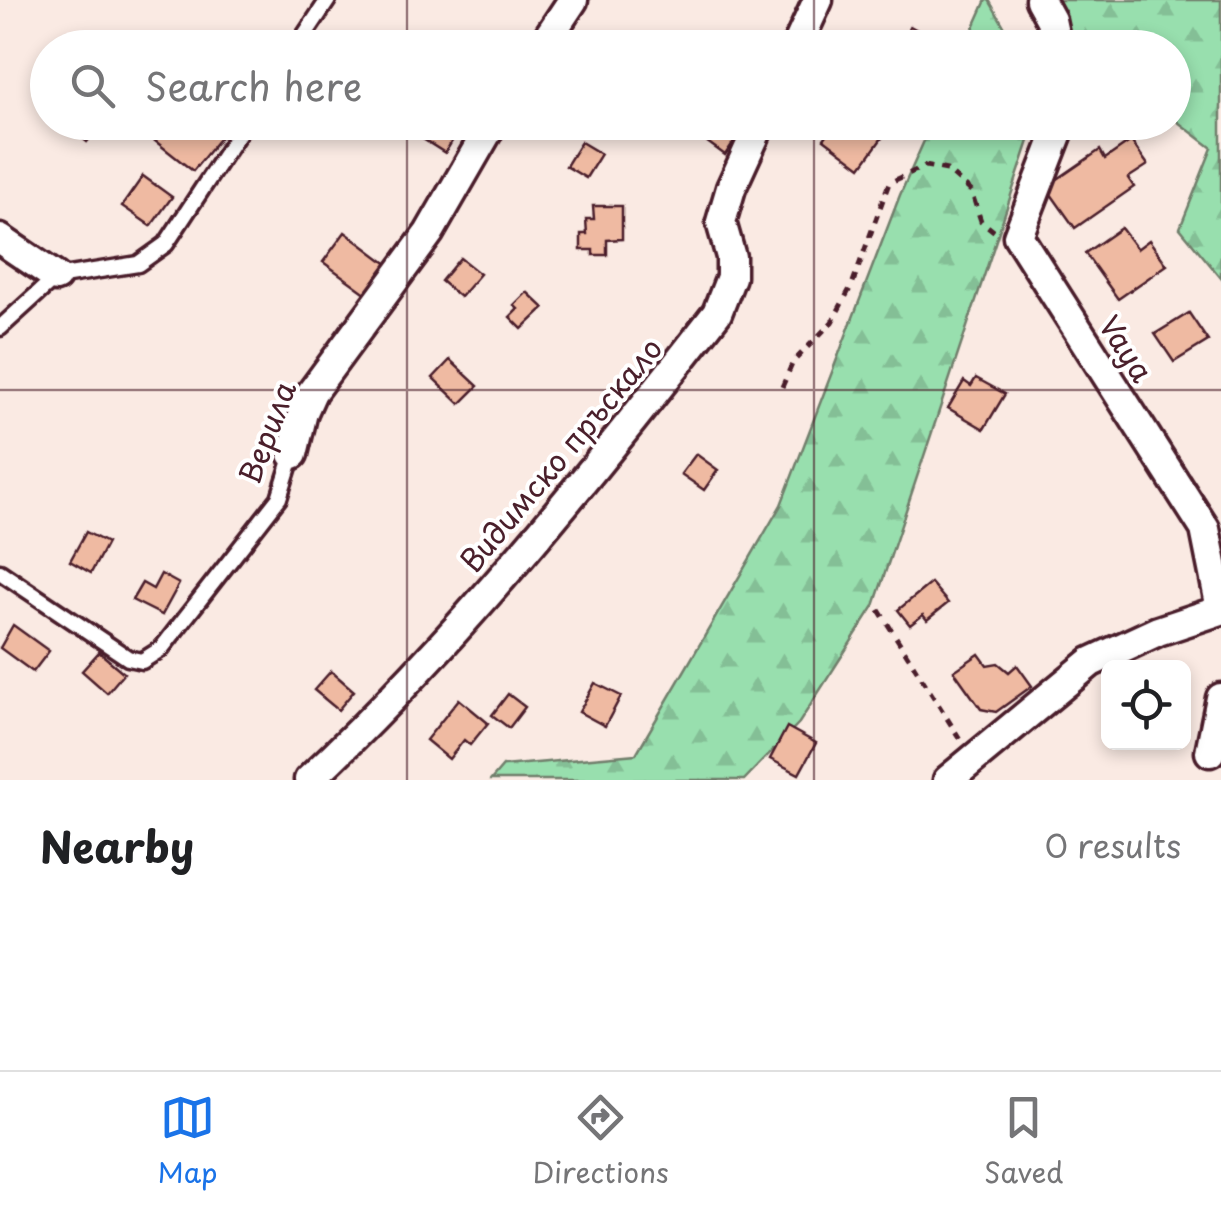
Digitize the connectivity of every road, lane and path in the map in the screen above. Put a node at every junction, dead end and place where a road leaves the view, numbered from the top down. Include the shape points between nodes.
1 (328, 0) edge
2 (573, 0) edge
3 (818, 0) edge
4 (1040, 0) edge
5 (308, 30) edge
6 (553, 30) edge
7 (804, 30) edge
8 (1054, 30) edge
9 (234, 140) edge
10 (483, 140) edge
11 (753, 140) edge
12 (1055, 140) edge
13 (1018, 236) junction
14 (0, 239) edge
15 (56, 277) junction
16 (0, 328) edge
17 (782, 387) dead end
18 (293, 454) joint
19 (0, 572) edge
20 (1221, 609) edge
21 (879, 610) dead end
22 (1221, 698) edge
23 (1210, 752) dead end
24 (972, 759) junction
25 (308, 780) edge
26 (948, 780) edge

1 - 5 lane
2 - 6 street
3 - 7 street
4 - 8 street
9 - 15 lane via 166,244 138,264
10 - 18 street, Верила via 429,233 312,392
11 - 25 street, Видимско пръскало via 721,222 731,277 717,313 443,644
12 - 13 street
13 - 17 path via 997,233 981,221 971,192 947,170 925,166 889,182 852,285 832,322 792,362
13 - 20 street, Vaya via 1204,529
14 - 15 street
15 - 16 lane
18 - 19 lane, Верила via 279,498 161,649 142,661
20 - 24 street via 1091,662
21 - 24 path
22 - 23 street
24 - 26 street

